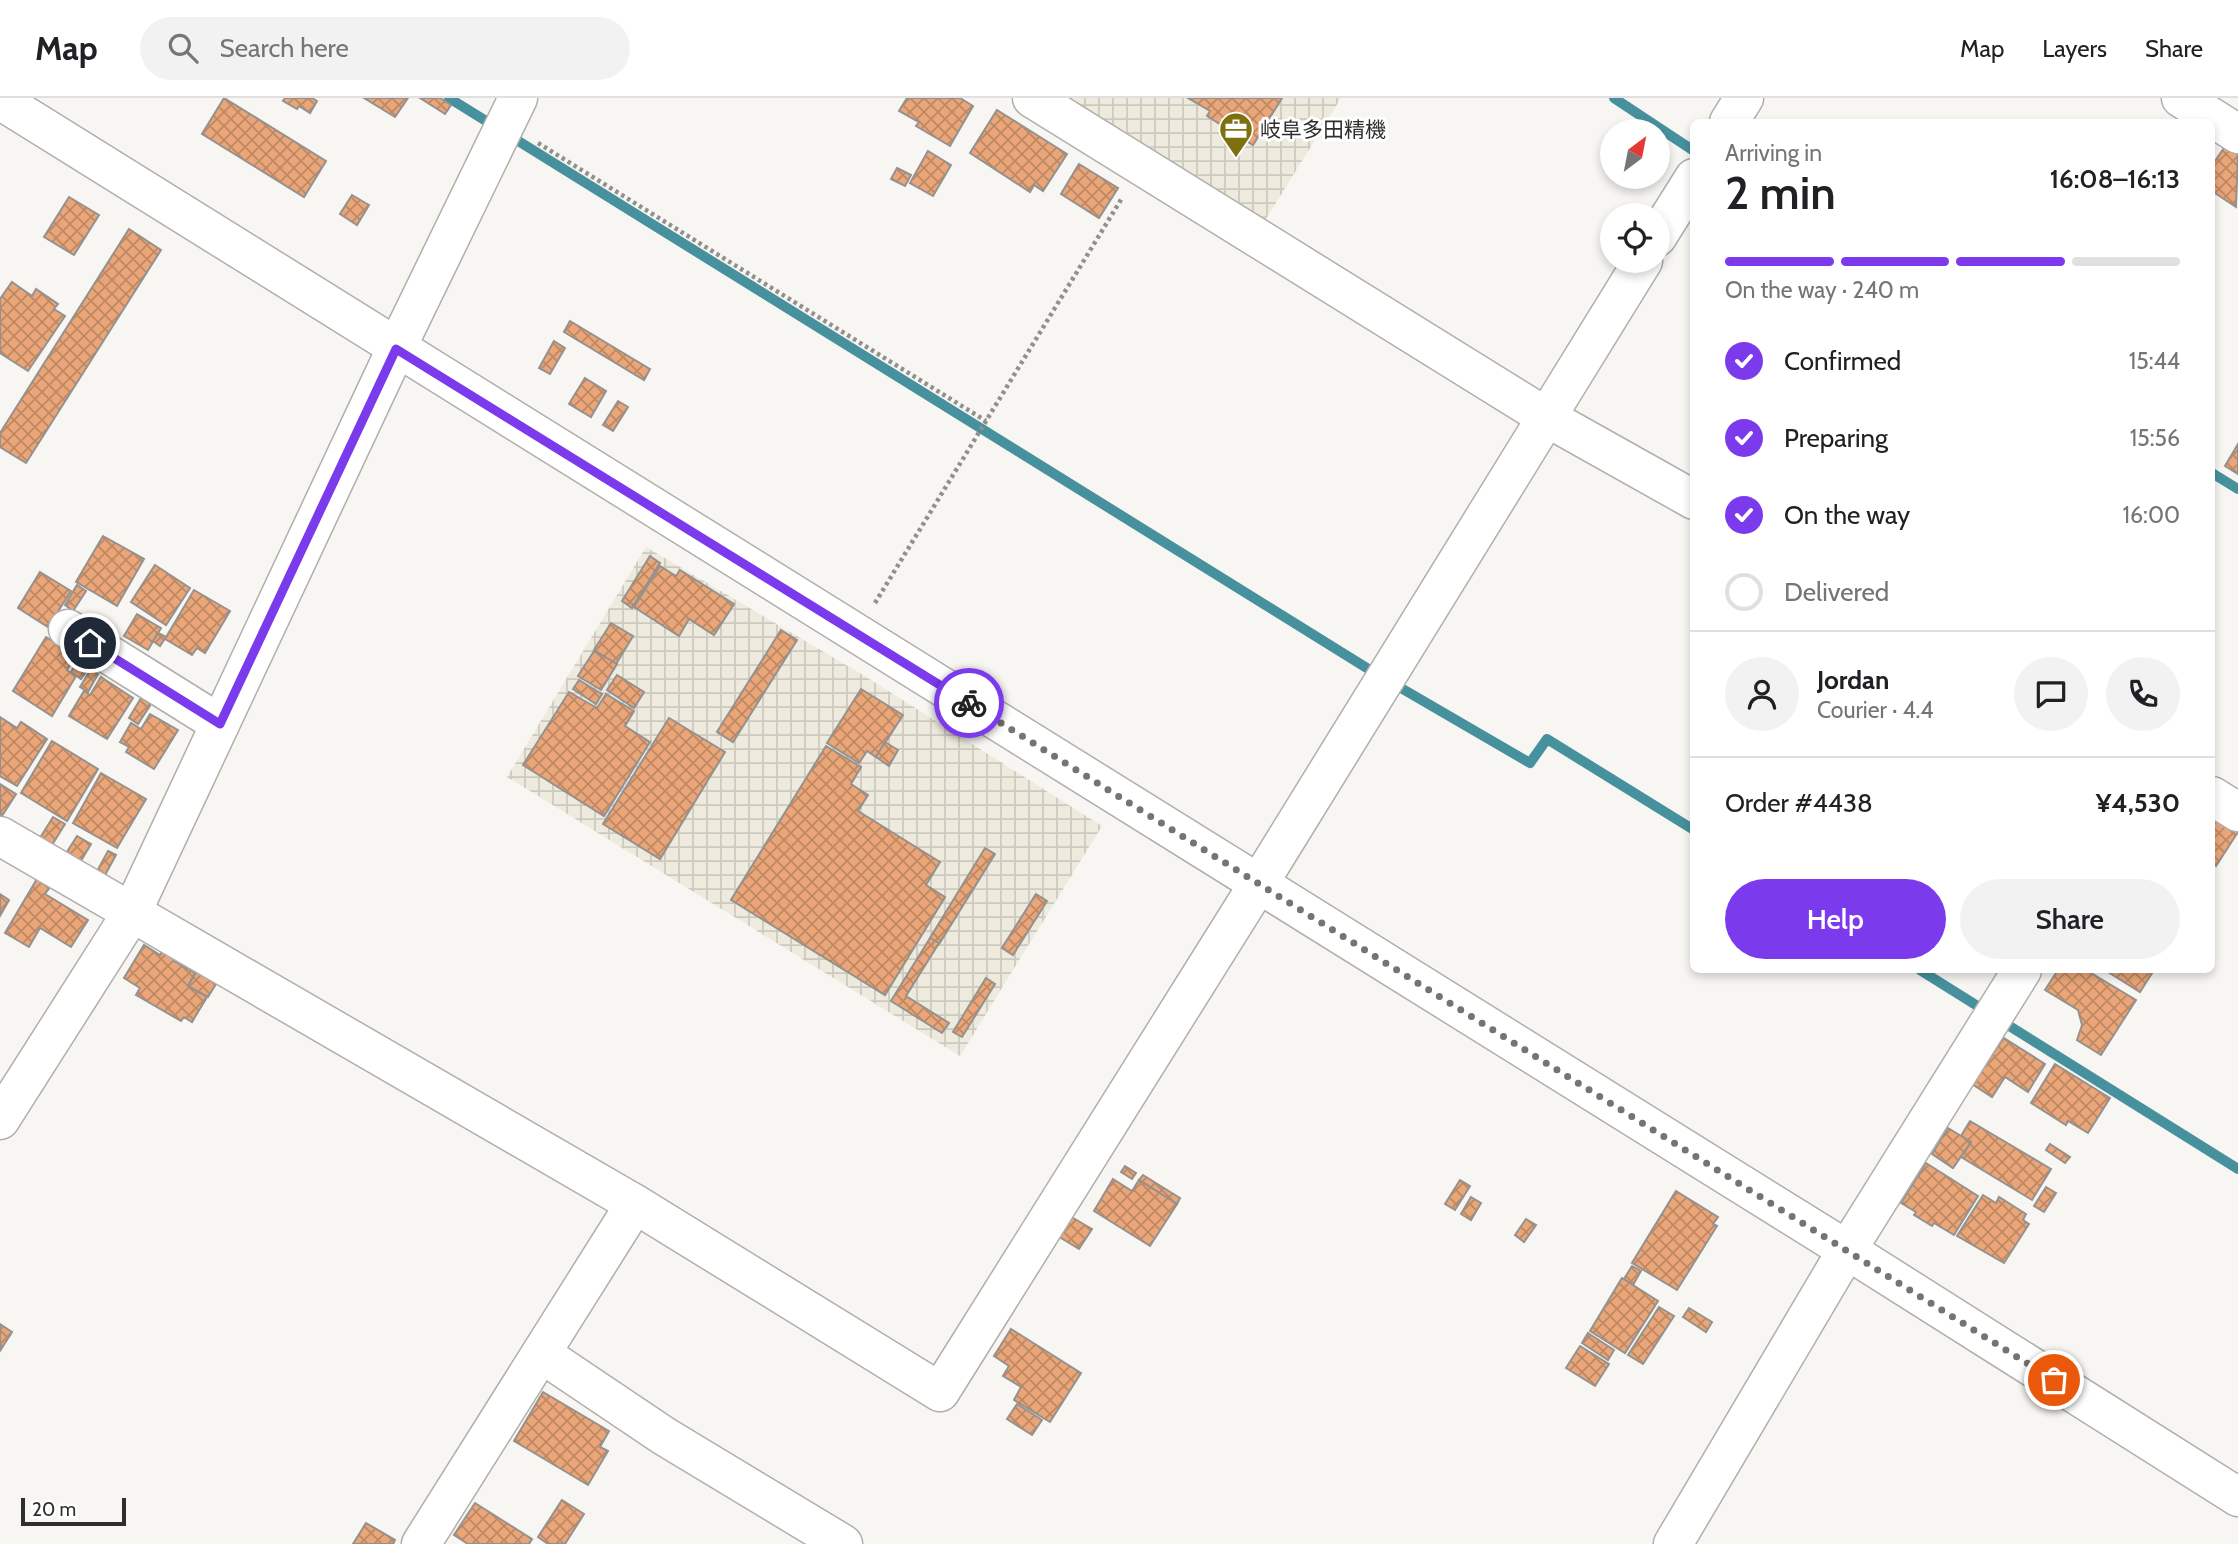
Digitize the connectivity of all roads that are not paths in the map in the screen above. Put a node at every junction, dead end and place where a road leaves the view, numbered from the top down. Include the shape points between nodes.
1 (1032, 98) edge
2 (1744, 98) edge
3 (2180, 98) edge
4 (0, 100) edge
5 (512, 110) edge
6 (1731, 119) edge
7 (2214, 119) edge
8 (2215, 120) edge
9 (2238, 134) edge
10 (1690, 184) edge
11 (1670, 216) edge
12 (1636, 273) edge
13 (396, 349) junction
14 (1546, 417) junction
15 (1690, 498) edge
16 (68, 629) dead end
17 (220, 724) junction
18 (2215, 798) edge
19 (2238, 813) edge
20 (0, 836) edge
21 (1259, 883) junction
22 (131, 914) junction
23 (2020, 973) edge
24 (0, 1120) edge
25 (635, 1203) junction
26 (1847, 1250) junction
27 (542, 1354) junction
28 (2238, 1497) edge
29 (421, 1544) edge
30 (843, 1544) edge
31 (1673, 1544) edge

1 - 14 street
2 - 6 street
3 - 7 street
4 - 13 street
5 - 13 street
8 - 9 street
10 - 11 street
12 - 14 street
13 - 17 street
13 - 21 street
14 - 15 street
14 - 21 street
16 - 17 street
17 - 22 street
18 - 19 street
20 - 22 street
21 - 25 street via 940,1392
21 - 26 street
22 - 24 street
22 - 25 street
23 - 26 street
25 - 27 street
26 - 28 street
26 - 31 street
27 - 29 street
27 - 30 street via 664,1436

